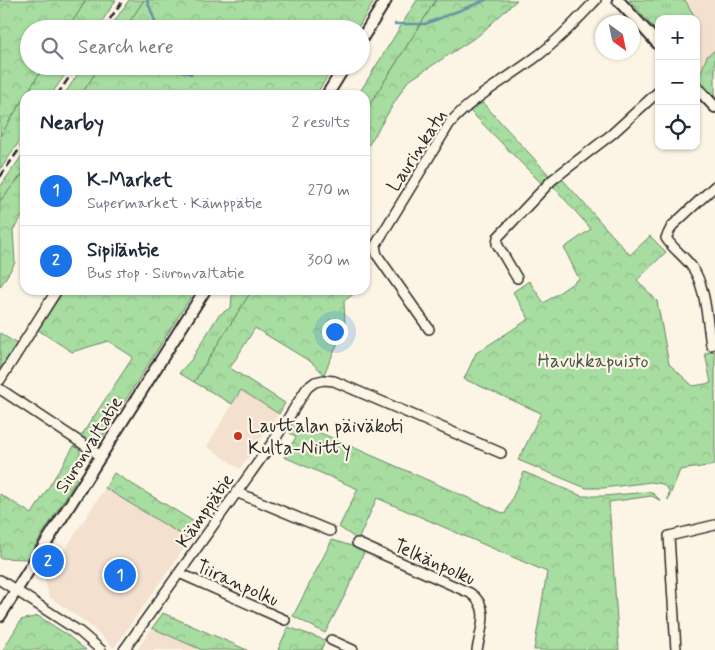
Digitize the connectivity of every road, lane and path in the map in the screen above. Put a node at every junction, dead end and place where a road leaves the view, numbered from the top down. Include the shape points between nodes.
1 (386, 0) edge
2 (596, 0) edge
3 (618, 0) edge
4 (370, 26) edge
5 (655, 41) edge
6 (339, 75) edge
7 (330, 90) edge
8 (700, 90) edge
9 (655, 95) edge
10 (715, 107) edge
11 (715, 186) edge
12 (517, 278) dead end
13 (55, 295) edge
14 (202, 295) edge
15 (429, 329) dead end
16 (711, 344) dead end
17 (0, 380) edge
18 (0, 389) edge
19 (501, 453) dead end
20 (101, 456) junction
21 (236, 492) junction
22 (715, 525) edge
23 (330, 531) dead end
24 (357, 543) dead end
25 (179, 573) junction
26 (0, 580) edge
27 (16, 590) junction
28 (0, 616) edge
29 (285, 620) dead end
30 (331, 640) dead end
31 (101, 650) edge
32 (124, 650) edge
33 (354, 650) edge
34 (477, 650) edge
35 (676, 650) edge

1 - 4 main road
2 - 15 street, Laurinkatu via 556,42 461,110 375,246 377,255
3 - 5 main road
6 - 7 main road
8 - 10 main road
9 - 12 street via 612,134 552,180 498,237 497,244
11 - 16 street via 672,226 666,238 700,280
13 - 17 street
14 - 20 main road, Siuronvaltatie
18 - 20 street
19 - 21 street, Kämppätie via 334,381 324,380 307,388
20 - 27 main road, Siuronvaltatie
21 - 23 street
21 - 25 street, Kämppätie
22 - 35 street via 669,536
24 - 34 street, Telkänpolku via 478,598 484,613
25 - 29 street, Tiiranpolku
25 - 32 street, Kämppätie
26 - 27 street
27 - 28 main road, Siuronvaltatie
27 - 31 street via 80,632
30 - 33 street

